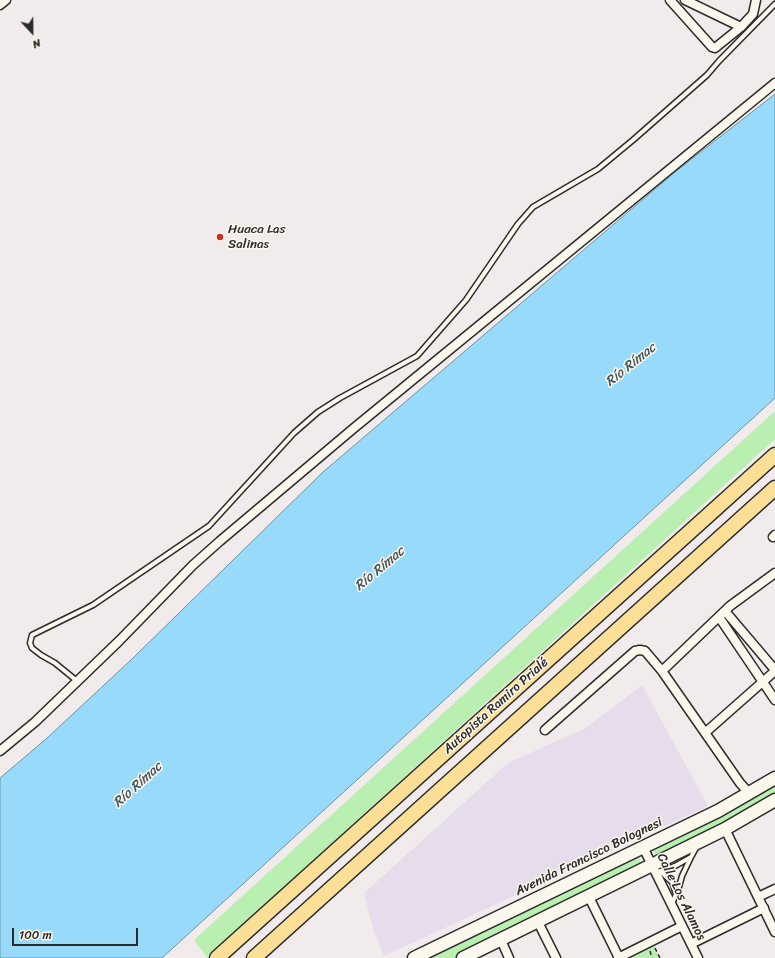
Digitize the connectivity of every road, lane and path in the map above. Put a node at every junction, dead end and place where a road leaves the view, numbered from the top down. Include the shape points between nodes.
1 (6, 0) edge
2 (670, 0) edge
3 (685, 0) edge
4 (756, 0) edge
5 (775, 4) edge
6 (0, 5) edge
7 (741, 27) junction
8 (775, 83) edge
9 (775, 455) edge
10 (775, 488) edge
11 (775, 573) edge
12 (722, 614) junction
13 (775, 670) edge
14 (662, 671) junction
15 (77, 682) junction
16 (763, 682) junction
17 (775, 700) edge
18 (546, 730) dead end
19 (706, 732) junction
20 (0, 751) edge
21 (775, 778) edge
22 (749, 793) junction
23 (775, 800) edge
24 (725, 828) junction
25 (700, 841) junction
26 (643, 847) junction
27 (691, 857) junction
28 (656, 870) junction
29 (775, 889) edge
30 (676, 894) junction
31 (589, 897) junction
32 (758, 897) junction
33 (671, 904) junction
34 (764, 908) junction
35 (538, 922) junction
36 (682, 926) junction
37 (775, 932) edge
38 (501, 940) junction
39 (691, 944) junction
40 (649, 949) dead end
41 (217, 958) edge
42 (254, 958) edge
43 (414, 958) edge
44 (463, 958) edge
45 (510, 958) edge
46 (556, 958) edge
47 (618, 958) edge
48 (652, 958) edge
49 (698, 958) edge

1 - 6 street
2 - 7 street via 712,47 715,48
3 - 7 street
4 - 7 street via 753,14
5 - 15 lane via 707,75 633,140 598,169 532,207 466,300 417,356 318,412 294,433 201,532 93,605 32,635 32,648
8 - 15 street via 220,541
9 - 41 highway, Autopista Ramiro Prialé
10 - 42 highway, Autopista Ramiro Prialé
11 - 12 street
12 - 13 street
12 - 14 street
12 - 16 street
13 - 16 street
14 - 18 street via 645,651 636,650
14 - 19 street
15 - 20 street
16 - 17 street
16 - 19 street
19 - 22 street
21 - 22 main road, Avenida Francisco Bolognesi
22 - 26 main road, Avenida Francisco Bolognesi
23 - 24 main road
24 - 25 main road
24 - 32 street
25 - 27 lane
25 - 28 main road
26 - 28 street, Calle Los Alamos
26 - 43 main road, Avenida Francisco Bolognesi
27 - 28 lane via 675,866
27 - 30 lane
28 - 30 lane via 672,882
28 - 31 main road
28 - 33 street, Calle Los Alamos
29 - 32 street
30 - 33 lane
31 - 35 main road
31 - 47 street
32 - 34 street
33 - 36 street, Calle Los Alamos
34 - 37 street
34 - 39 street
35 - 38 main road
35 - 46 street
36 - 39 street, Calle Los Alamos
36 - 47 street
38 - 44 main road
38 - 45 street
39 - 49 street, Calle Los Alamos
40 - 48 path

